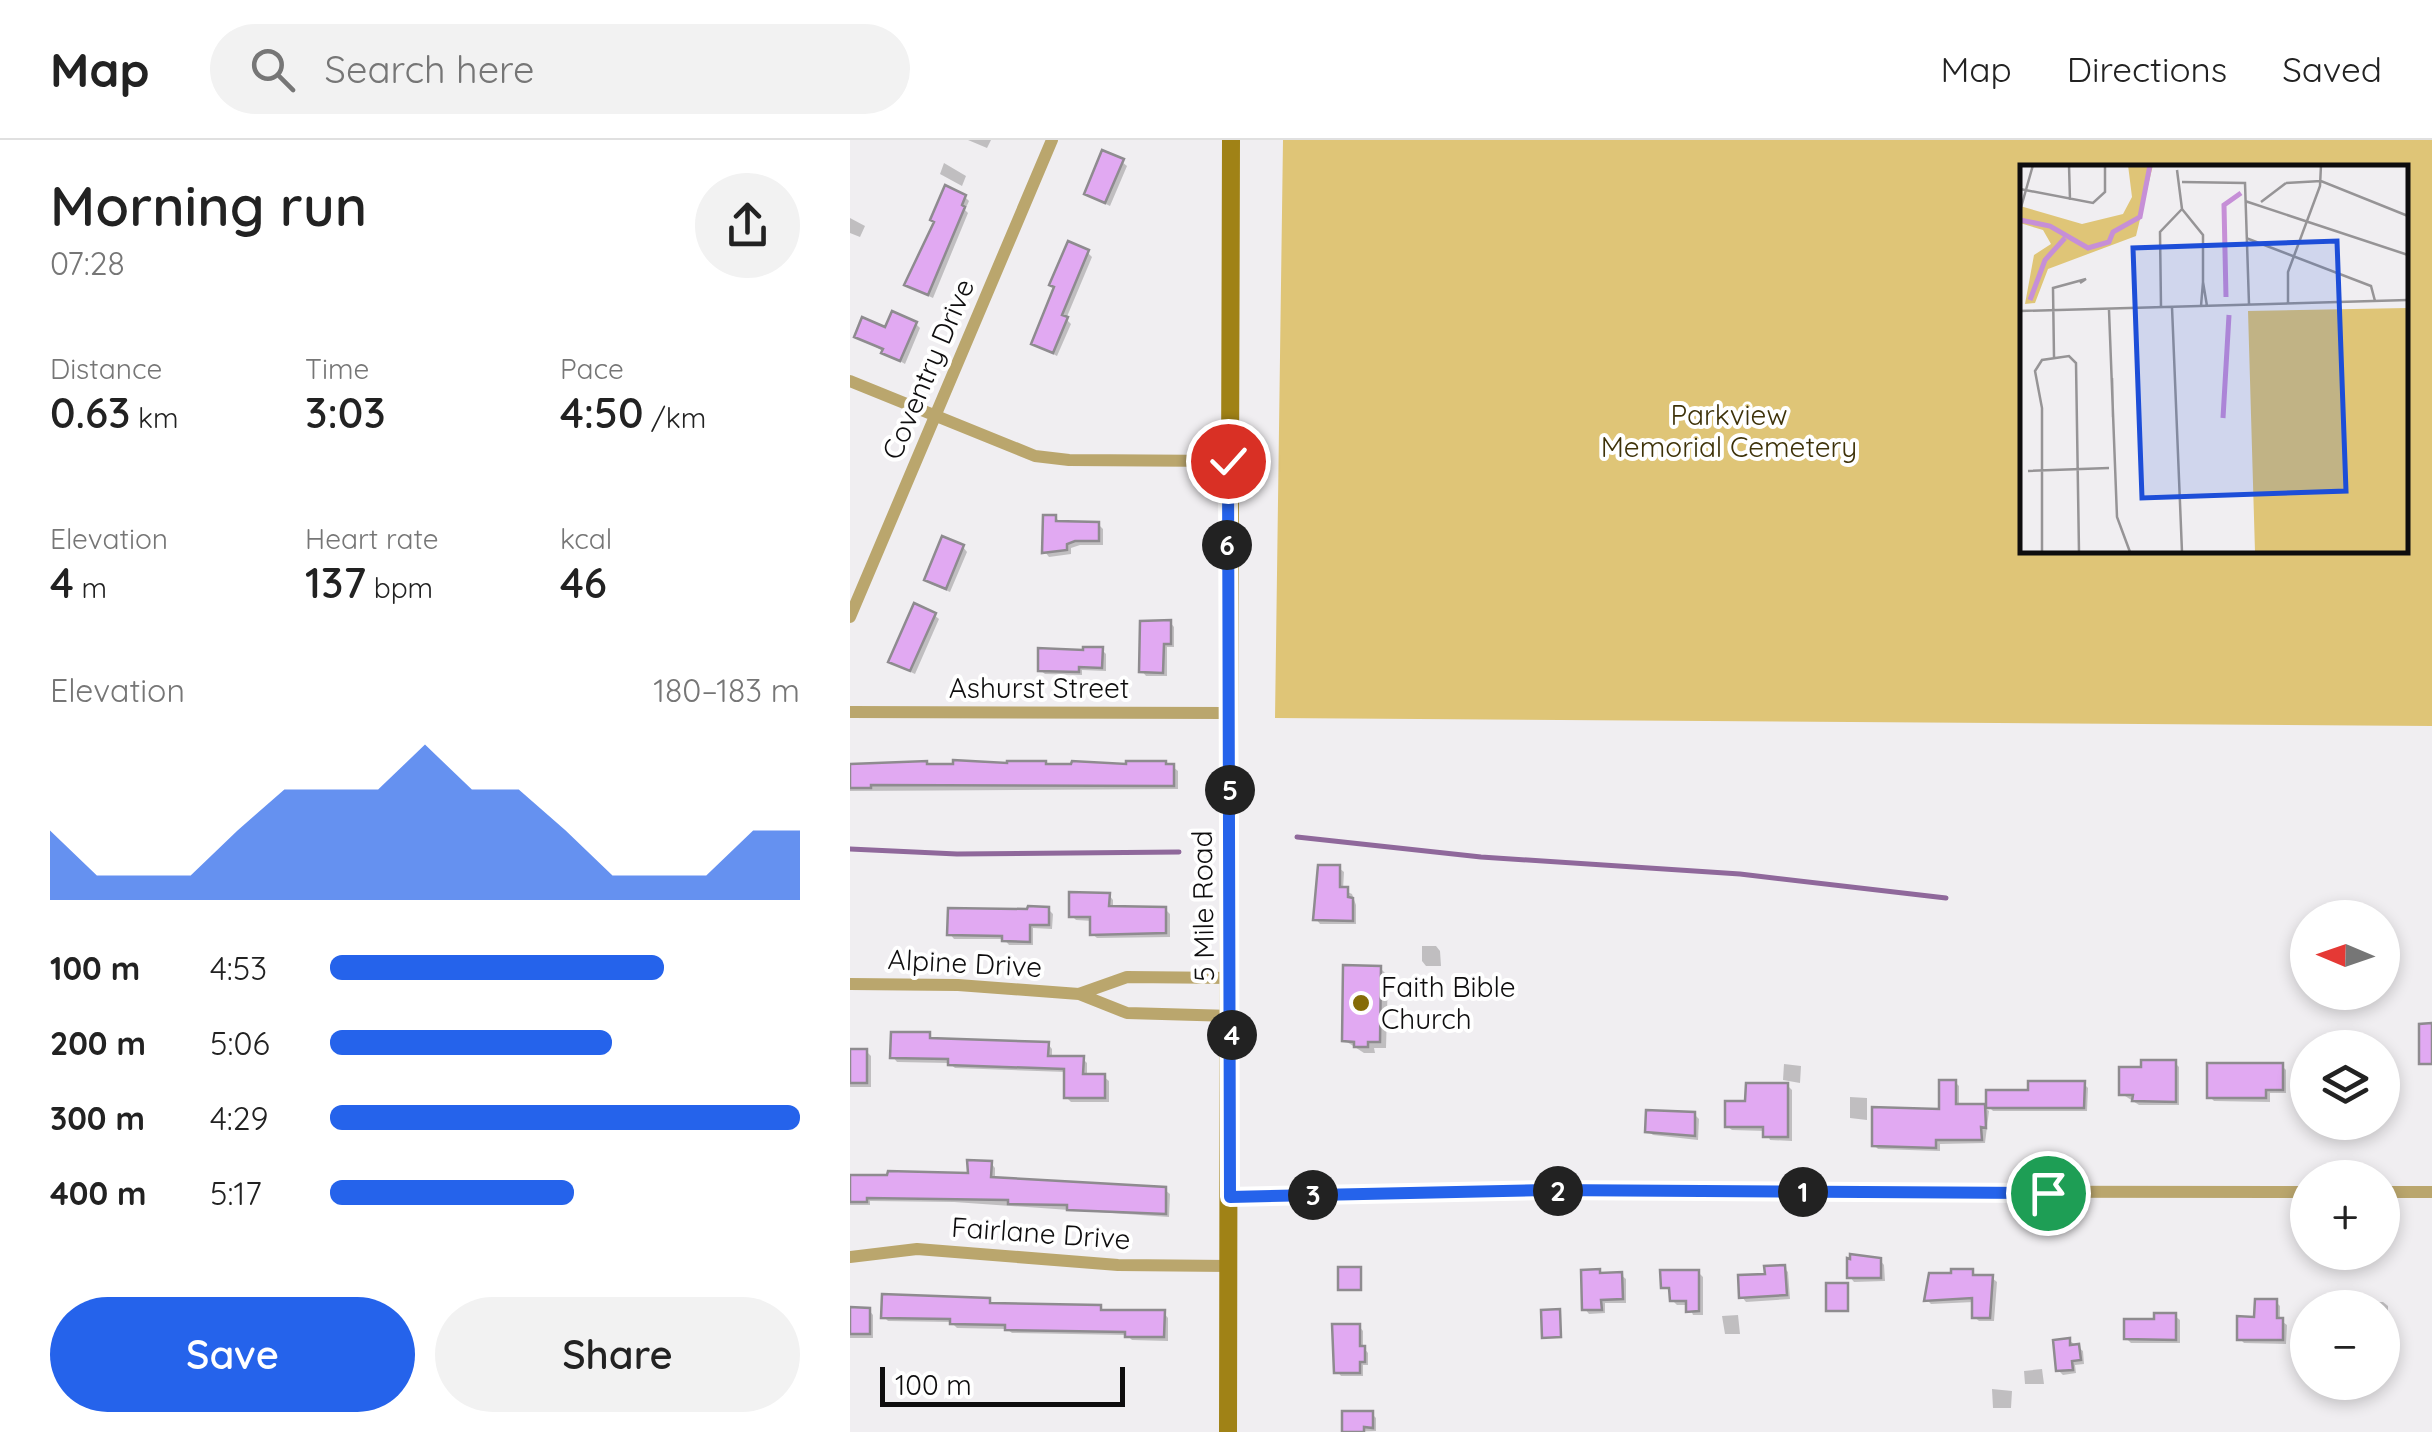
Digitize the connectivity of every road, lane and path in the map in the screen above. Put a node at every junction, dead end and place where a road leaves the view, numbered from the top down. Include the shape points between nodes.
1 (1052, 140) edge
2 (1232, 140) edge
3 (850, 380) edge
4 (935, 416) junction
5 (1228, 461) junction
6 (850, 617) edge
7 (850, 712) edge
8 (1228, 712) junction
9 (1232, 978) junction
10 (850, 984) edge
11 (1078, 994) junction
12 (1232, 1016) junction
13 (2290, 1192) edge
14 (2400, 1192) edge
15 (2432, 1192) edge
16 (1230, 1197) junction
17 (850, 1257) edge
18 (1230, 1266) junction
19 (1228, 1432) edge

1 - 4 street, Coventry Drive
2 - 5 main road, 5 Mile Road
3 - 4 street
4 - 5 street via 1052,459
4 - 6 street, Coventry Drive
5 - 8 main road, 5 Mile Road
7 - 8 street, Ashurst Street
8 - 9 main road, 5 Mile Road
9 - 11 street, Alpine Drive via 1126,977
9 - 12 main road, 5 Mile Road
10 - 11 street, Alpine Drive
11 - 12 street, Alpine Drive via 1127,1014
12 - 16 main road, 5 Mile Road
13 - 16 street via 1546,1190
14 - 15 street
16 - 18 main road, 5 Mile Road
17 - 18 street, Fairlane Drive via 917,1248 1118,1265
18 - 19 main road, 5 Mile Road

